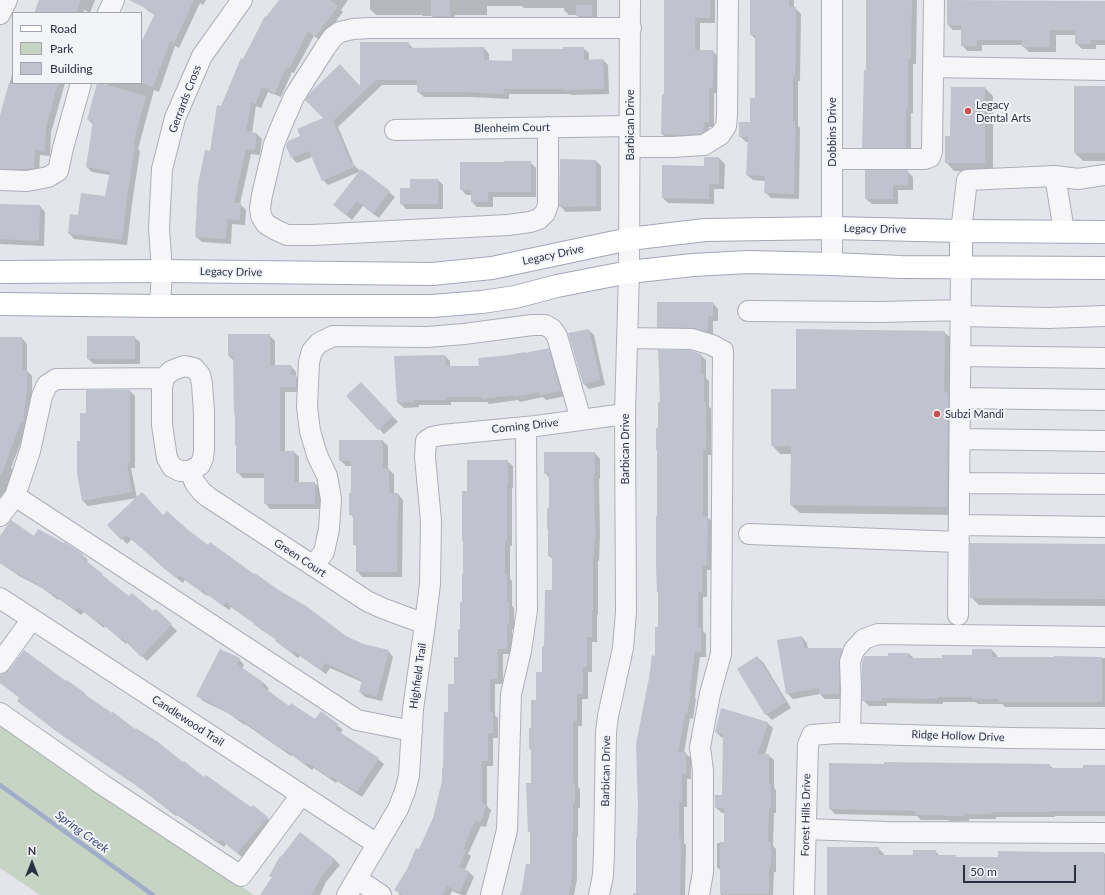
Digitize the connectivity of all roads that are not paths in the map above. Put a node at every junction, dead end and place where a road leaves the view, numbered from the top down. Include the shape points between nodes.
1 (7, 0) edge
2 (114, 0) edge
3 (242, 0) edge
4 (630, 0) edge
5 (728, 0) edge
6 (832, 0) edge
7 (934, 0) edge
8 (108, 12) edge
9 (0, 14) edge
10 (631, 28) junction
11 (933, 67) junction
12 (1105, 70) edge
13 (81, 84) edge
14 (629, 126) junction
15 (548, 127) junction
16 (395, 130) dead end
17 (630, 147) junction
18 (832, 159) junction
19 (1105, 175) edge
20 (1055, 176) junction
21 (0, 180) edge
22 (832, 228) junction
23 (961, 231) junction
24 (1064, 231) junction
25 (1105, 232) edge
26 (629, 239) junction
27 (1105, 253) edge
28 (832, 264) junction
29 (961, 267) junction
30 (1064, 267) junction
31 (1105, 268) edge
32 (162, 271) junction
33 (0, 272) edge
34 (629, 272) junction
35 (0, 304) edge
36 (160, 306) junction
37 (748, 311) dead end
38 (961, 313) junction
39 (1105, 316) edge
40 (627, 338) junction
41 (960, 356) junction
42 (1105, 358) edge
43 (164, 378) junction
44 (960, 398) junction
45 (1105, 400) edge
46 (625, 414) junction
47 (581, 420) junction
48 (526, 427) junction
49 (960, 439) junction
50 (426, 441) joint
51 (1105, 441) edge
52 (190, 471) junction
53 (959, 483) junction
54 (1105, 484) edge
55 (15, 496) junction
56 (0, 516) edge
57 (1105, 527) edge
58 (959, 533) junction
59 (748, 534) dead end
60 (313, 566) junction
61 (0, 598) edge
62 (958, 615) dead end
63 (32, 619) junction
64 (425, 624) junction
65 (1105, 636) edge
66 (0, 663) edge
67 (0, 713) edge
68 (412, 731) junction
69 (850, 733) junction
70 (812, 735) joint
71 (1105, 739) edge
72 (301, 795) junction
73 (806, 829) junction
74 (1105, 833) edge
75 (377, 844) junction
76 (352, 887) edge
77 (381, 895) edge
78 (491, 895) edge
79 (599, 895) edge
80 (699, 895) edge
81 (804, 895) edge

1 - 9 street
2 - 8 street
3 - 32 street, Gerrards Cross via 202,56 175,118 162,169 159,228
4 - 10 street, Barbican Drive
5 - 17 street via 727,116 726,126 720,135 704,145
6 - 18 street, Dobbins Drive
7 - 11 street
10 - 14 street, Barbican Drive
10 - 15 street via 370,28 340,32 333,37 321,54 294,97 283,122 274,144 260,208 261,216 266,224 287,235 328,235 530,222 539,219 548,205
11 - 12 street
11 - 18 street via 930,157
13 - 21 street via 58,171 48,177 27,181
14 - 15 street, Blenheim Court
14 - 17 street, Barbican Drive
15 - 16 street, Blenheim Court
17 - 26 street, Barbican Drive
18 - 22 street, Dobbins Drive
19 - 20 street via 1078,179
20 - 23 street via 967,180
20 - 24 street
22 - 23 main road, Legacy Drive
22 - 26 main road, Legacy Drive via 705,230
22 - 28 street, Dobbins Drive
23 - 24 main road, Legacy Drive
23 - 29 main road
24 - 25 main road, Legacy Drive
26 - 32 main road, Legacy Drive via 492,268 432,274
26 - 34 street, Barbican Drive
27 - 30 main road via 1076,256
28 - 29 main road
28 - 34 main road via 748,262
29 - 30 main road
29 - 38 street
30 - 31 main road
32 - 33 main road, Legacy Drive
32 - 36 street, Gerrards Cross
34 - 36 main road via 515,297 432,306
34 - 40 street, Barbican Drive
35 - 36 main road
37 - 38 street
38 - 39 street via 1048,318
38 - 41 street
40 - 46 street, Barbican Drive
40 - 80 street via 692,339 723,351 721,654 700,747 703,771 703,872
41 - 42 street
41 - 44 street
43 - 52 street via 162,425 167,458 172,467 180,471
43 - 52 street via 171,371 184,366 194,368 200,375 204,412 204,450 200,465
43 - 55 street via 56,379 47,385
44 - 45 street
44 - 49 street
46 - 47 street, Corning Drive
46 - 79 street, Barbican Drive via 626,612 623,648 606,732 604,852
47 - 48 street, Corning Drive
47 - 60 street via 557,336 545,325 427,337 333,336 319,343 312,351 309,362 307,407 310,431 317,454 328,476 331,499 324,552
48 - 50 street, Corning Drive via 442,434
48 - 78 street via 527,610 522,651 511,694 507,830
49 - 51 street
49 - 53 street
50 - 64 street, Highfield Trail via 431,521 430,584
52 - 60 street, Green Court via 195,482 208,497
53 - 54 street
53 - 58 street
55 - 56 street
55 - 68 street via 357,720
57 - 58 street
58 - 59 street
58 - 62 street
60 - 64 street, Green Court via 367,601
61 - 63 street, Candlewood Trail
63 - 66 street
63 - 72 street, Candlewood Trail
64 - 68 street, Highfield Trail
65 - 69 street via 878,634 864,639 854,650 850,662
67 - 72 street via 241,876
68 - 75 street, Highfield Trail via 405,791 398,809
69 - 70 street, Ridge Hollow Drive
69 - 71 street, Ridge Hollow Drive
70 - 73 street, Forest Hills Drive via 808,745
72 - 75 street, Candlewood Trail
73 - 74 street
73 - 81 street, Forest Hills Drive
75 - 76 street, Highfield Trail
76 - 77 street

